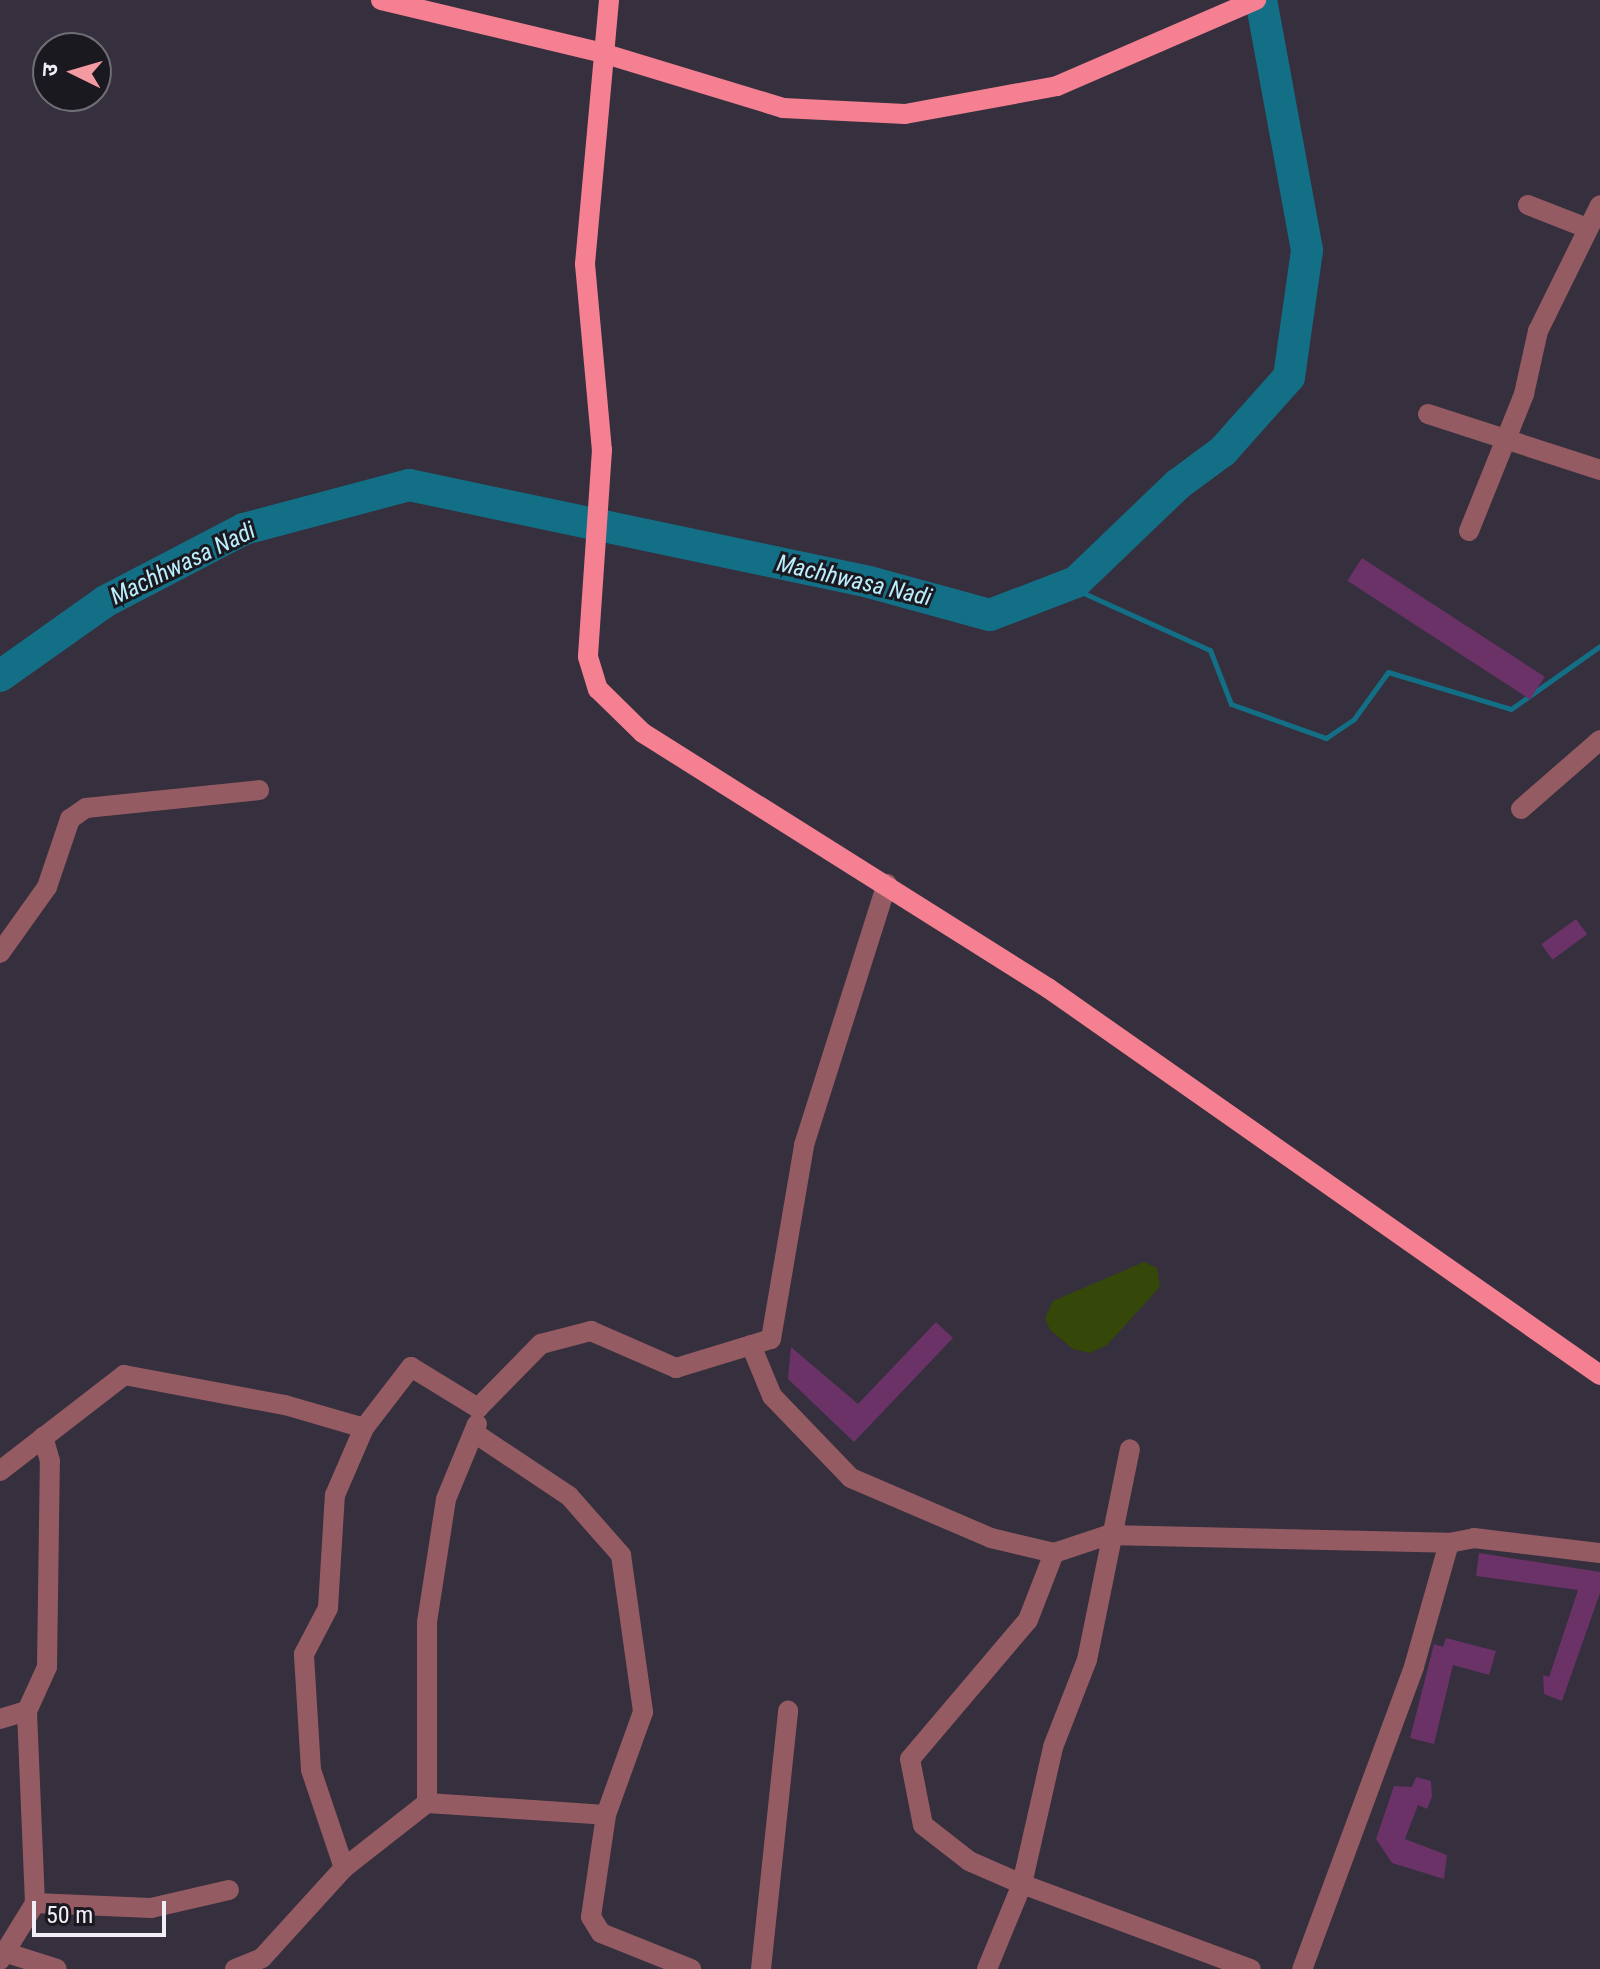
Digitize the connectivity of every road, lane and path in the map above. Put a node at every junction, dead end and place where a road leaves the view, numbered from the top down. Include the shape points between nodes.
1 (381, 0) edge
2 (609, 0) edge
3 (1256, 0) edge
4 (599, 52) junction
5 (1528, 205) dead end
6 (1600, 205) edge
7 (1584, 227) junction
8 (1428, 414) dead end
9 (1503, 440) junction
10 (1600, 470) edge
11 (1469, 531) dead end
12 (1600, 740) edge
13 (259, 790) dead end
14 (1521, 809) dead end
15 (887, 884) junction
16 (0, 953) edge
17 (751, 1345) junction
18 (1600, 1375) edge
19 (478, 1408) junction
20 (364, 1428) junction
21 (476, 1434) junction
22 (43, 1437) junction
23 (1130, 1449) dead end
24 (0, 1471) edge
25 (1108, 1535) junction
26 (1449, 1543) junction
27 (1054, 1553) junction
28 (1600, 1553) edge
29 (788, 1710) dead end
30 (27, 1711) junction
31 (0, 1719) edge
32 (427, 1803) junction
33 (606, 1815) junction
34 (344, 1868) junction
35 (1022, 1884) junction
36 (229, 1890) dead end
37 (35, 1903) junction
38 (4, 1956) edge
39 (57, 1969) edge
40 (235, 1969) edge
41 (691, 1969) edge
42 (761, 1969) edge
43 (987, 1969) edge
44 (1251, 1969) edge
45 (1302, 1969) edge

1 - 4 main road
2 - 4 main road
3 - 4 main road via 1057,86 905,114 783,108
4 - 15 main road via 585,264 602,450 589,671 614,709
5 - 7 street
6 - 7 street
7 - 9 street via 1538,331
8 - 9 street
9 - 10 street
9 - 11 street
12 - 14 street
13 - 16 street via 86,808 70,819 47,887
15 - 17 street via 804,1145 771,1339
15 - 18 main road via 1211,1100
17 - 19 street via 676,1368 591,1331 541,1344
17 - 27 street via 772,1396 851,1478 991,1538
19 - 20 street via 411,1367
19 - 21 street
20 - 22 street via 285,1405 124,1375
20 - 34 street via 335,1495 328,1608 304,1654 311,1770
21 - 32 street via 446,1499 427,1622
21 - 33 street via 569,1496 621,1555 643,1712
22 - 24 street
22 - 30 street via 50,1461 47,1667
23 - 25 street
25 - 26 street
25 - 27 street
25 - 35 street via 1087,1660 1053,1747
26 - 28 street via 1474,1538
26 - 45 street via 1414,1667
27 - 35 street via 1028,1620 910,1759 923,1825 969,1861
29 - 42 street
30 - 31 street
30 - 37 street
32 - 33 street
32 - 34 street
33 - 41 street via 591,1917 601,1933
34 - 40 street via 262,1958
35 - 43 street
35 - 44 street
36 - 37 street via 151,1908
37 - 38 street
38 - 39 street

